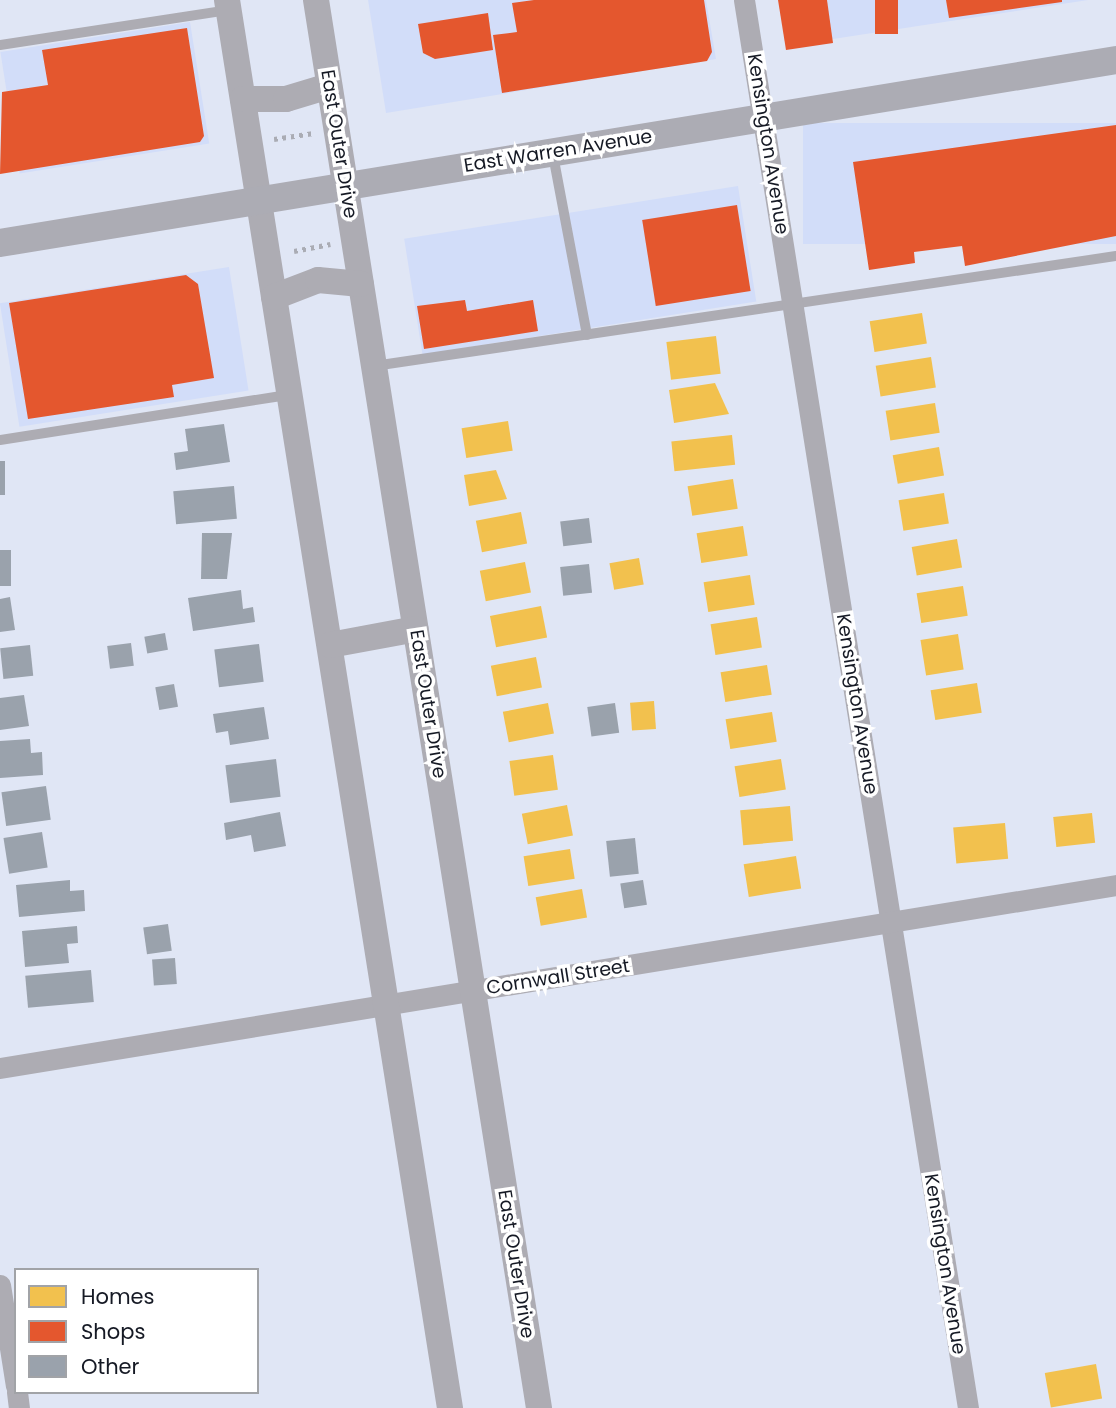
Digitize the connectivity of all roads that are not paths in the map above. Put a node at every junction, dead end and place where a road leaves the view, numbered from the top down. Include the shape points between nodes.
1 (316, 0) edge
2 (744, 0) edge
3 (228, 5) edge
4 (0, 45) edge
5 (1116, 60) edge
6 (329, 86) junction
7 (243, 99) junction
8 (763, 118) junction
9 (552, 152) junction
10 (346, 186) junction
11 (260, 200) junction
12 (0, 243) edge
13 (1116, 256) edge
14 (362, 284) junction
15 (274, 297) junction
16 (794, 306) junction
17 (587, 335) junction
18 (374, 366) junction
19 (290, 394) junction
20 (0, 440) edge
21 (416, 629) junction
22 (330, 645) junction
23 (1116, 885) edge
24 (891, 923) junction
25 (473, 991) junction
26 (386, 1005) junction
27 (0, 1068) edge
28 (0, 1285) edge
29 (14, 1372) edge
30 (450, 1408) edge
31 (539, 1408) edge
32 (968, 1408) edge

1 - 6 street, East Outer Drive
2 - 8 street, Kensington Avenue
3 - 4 lane
3 - 7 street
5 - 8 main road, East Warren Avenue
6 - 7 street via 286,99
6 - 10 street, East Outer Drive
7 - 11 street
8 - 9 main road, East Warren Avenue
8 - 16 street, Kensington Avenue
9 - 10 main road, East Warren Avenue
9 - 17 lane
10 - 11 main road, East Warren Avenue
10 - 14 street, East Outer Drive
11 - 12 main road, East Warren Avenue
11 - 15 street
13 - 16 lane
14 - 15 street via 318,280
14 - 18 street, East Outer Drive
15 - 19 street
16 - 17 lane
16 - 24 street, Kensington Avenue
17 - 18 lane
18 - 21 street, East Outer Drive
19 - 20 lane
19 - 22 street
21 - 22 street
21 - 25 street, East Outer Drive
22 - 26 street
23 - 24 street, Cornwall Street
24 - 25 street, Cornwall Street
24 - 32 street, Kensington Avenue
25 - 26 street, Cornwall Street
25 - 31 street, East Outer Drive
26 - 27 street, Cornwall Street
26 - 30 street
28 - 29 street

